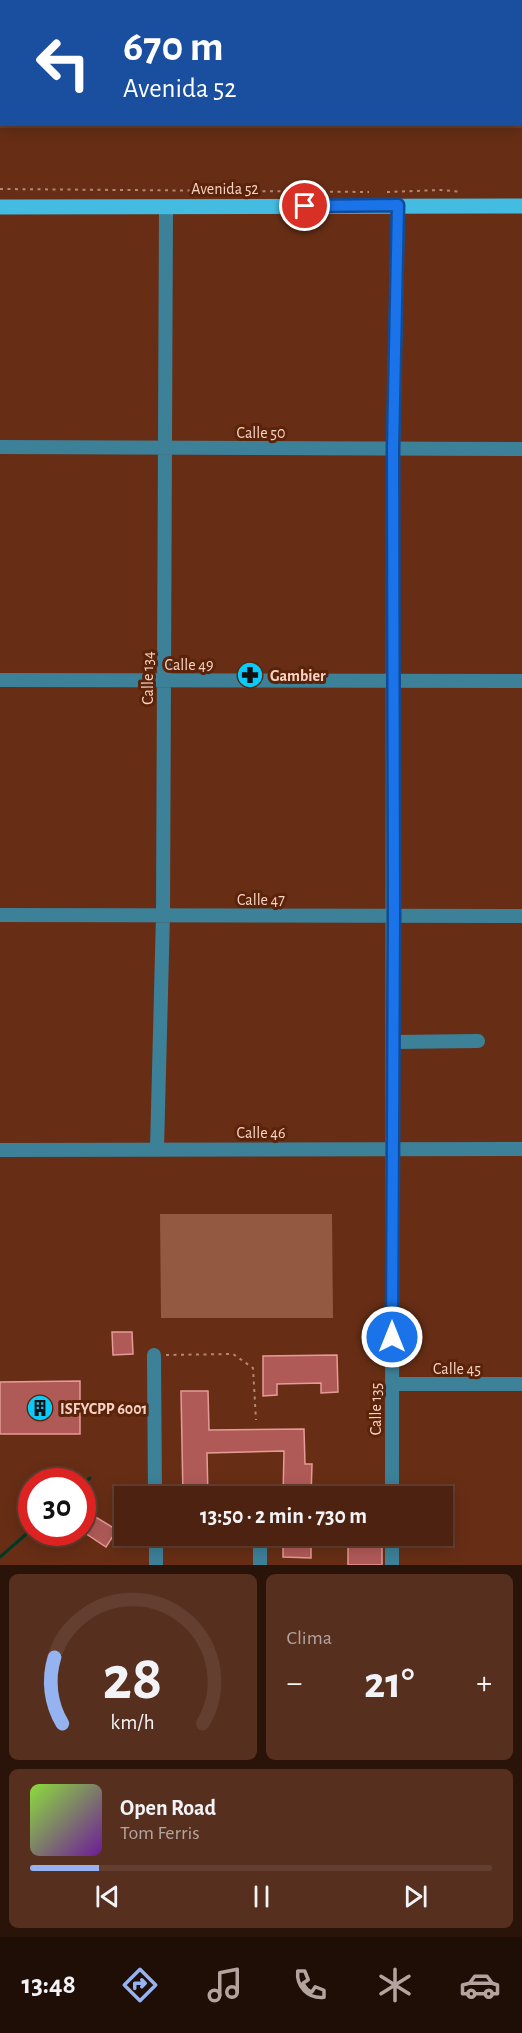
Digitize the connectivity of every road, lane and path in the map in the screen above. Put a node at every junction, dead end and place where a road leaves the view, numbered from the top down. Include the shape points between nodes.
1 (0, 189) edge
2 (371, 192) dead end
3 (383, 192) dead end
4 (463, 192) dead end
5 (398, 205) junction
6 (522, 206) edge
7 (0, 207) edge
8 (166, 207) junction
9 (0, 447) edge
10 (163, 448) junction
11 (393, 449) junction
12 (522, 449) edge
13 (0, 680) edge
14 (163, 680) junction
15 (394, 681) junction
16 (522, 681) edge
17 (0, 915) edge
18 (163, 915) junction
19 (394, 916) junction
20 (522, 916) edge
21 (478, 1041) dead end
22 (393, 1042) junction
23 (157, 1149) junction
24 (392, 1149) junction
25 (522, 1149) edge
26 (0, 1150) edge
27 (154, 1355) joint
28 (392, 1384) junction
29 (522, 1384) edge
30 (256, 1420) dead end
31 (155, 1486) edge
32 (392, 1486) edge
33 (156, 1546) edge
34 (260, 1546) edge
35 (392, 1546) edge
36 (156, 1565) edge
37 (260, 1565) edge
38 (393, 1565) edge

1 - 2 path
3 - 4 path
5 - 6 main road, Avenida 52
5 - 8 main road, Avenida 52
5 - 11 street, Calle 135
7 - 8 main road, Avenida 52
8 - 10 street, Calle 134
9 - 10 street, Calle 50
10 - 11 street, Calle 50
10 - 14 street, Calle 134
11 - 12 street, Calle 50
11 - 15 street, Calle 135
13 - 14 street, Calle 49
14 - 15 street, Calle 49
14 - 18 street, Calle 134
15 - 16 street, Calle 49
15 - 19 street, Calle 135
17 - 18 street, Calle 47
18 - 19 street, Calle 47
18 - 23 street, Calle 134
19 - 20 street, Calle 47
19 - 22 street, Calle 135
21 - 22 street
22 - 24 street, Calle 135
23 - 24 street, Calle 46
23 - 26 street, Calle 46
24 - 25 street, Calle 46
24 - 28 street, Calle 135
27 - 30 path via 233,1353 253,1368
27 - 31 street
28 - 29 street, Calle 45
28 - 32 street, Calle 135
33 - 36 street
34 - 37 street
35 - 38 street

